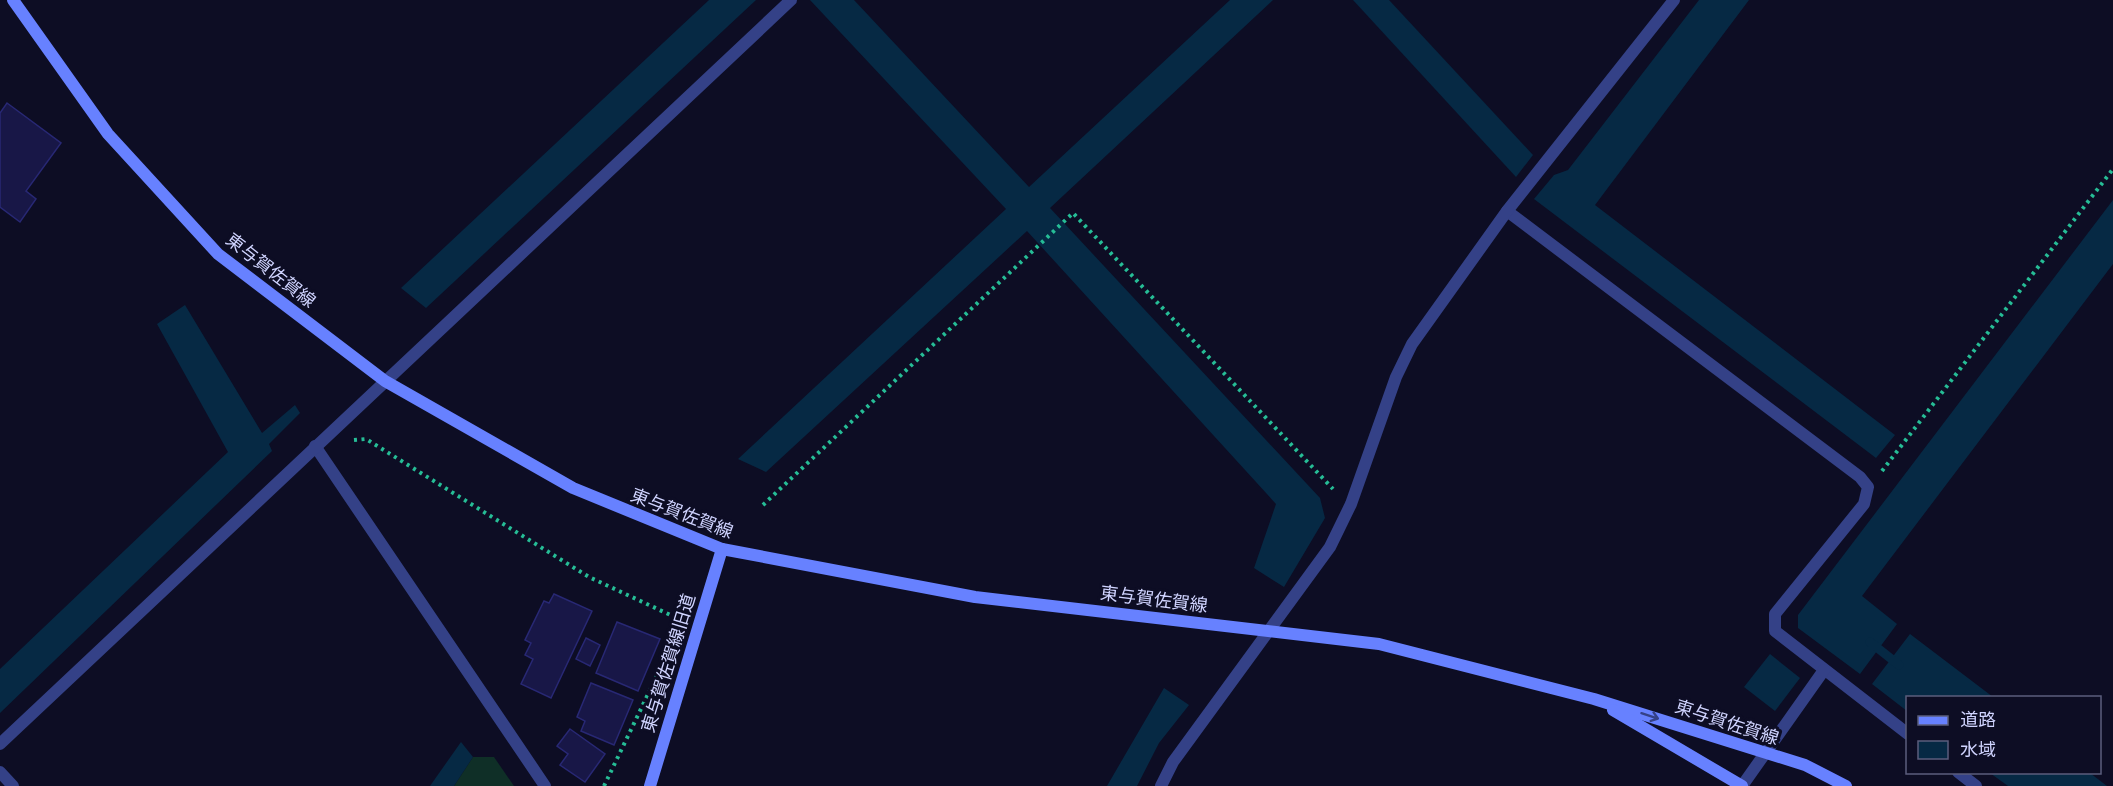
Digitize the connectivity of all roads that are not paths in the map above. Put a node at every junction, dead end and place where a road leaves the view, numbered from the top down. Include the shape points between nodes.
1 (13, 0) edge
2 (791, 0) edge
3 (1674, 0) edge
4 (1507, 211) junction
5 (385, 381) junction
6 (315, 446) junction
7 (722, 549) junction
8 (1269, 631) junction
9 (1824, 670) junction
10 (1594, 699) junction
11 (1906, 732) edge
12 (0, 744) edge
13 (1765, 753) junction
14 (0, 772) edge
15 (1961, 774) edge
16 (13, 786) edge
17 (545, 786) edge
18 (650, 786) edge
19 (1161, 786) edge
20 (1742, 786) edge
21 (1846, 786) edge
22 (1976, 786) edge

1 - 5 main road, 東与賀佐賀線 via 108,134 218,254
2 - 5 street
3 - 4 street
4 - 8 street via 1412,344 1396,376 1351,504 1330,547
4 - 9 street via 1860,477 1868,487 1864,504 1775,614 1776,631
5 - 6 street
5 - 7 main road, 東与賀佐賀線 via 573,488
6 - 12 street
6 - 17 street
7 - 8 main road, 東与賀佐賀線 via 975,597
7 - 18 main road, 東与賀佐賀線旧道
8 - 10 main road, 東与賀佐賀線 via 1379,644
8 - 19 street via 1173,762
9 - 11 street
9 - 13 street
10 -> 13 main road, 東与賀佐賀線
10 - 20 main road, 東与賀佐賀線
13 - 20 street
13 - 21 main road, 東与賀佐賀線 via 1805,765
14 - 16 street
15 - 22 street

